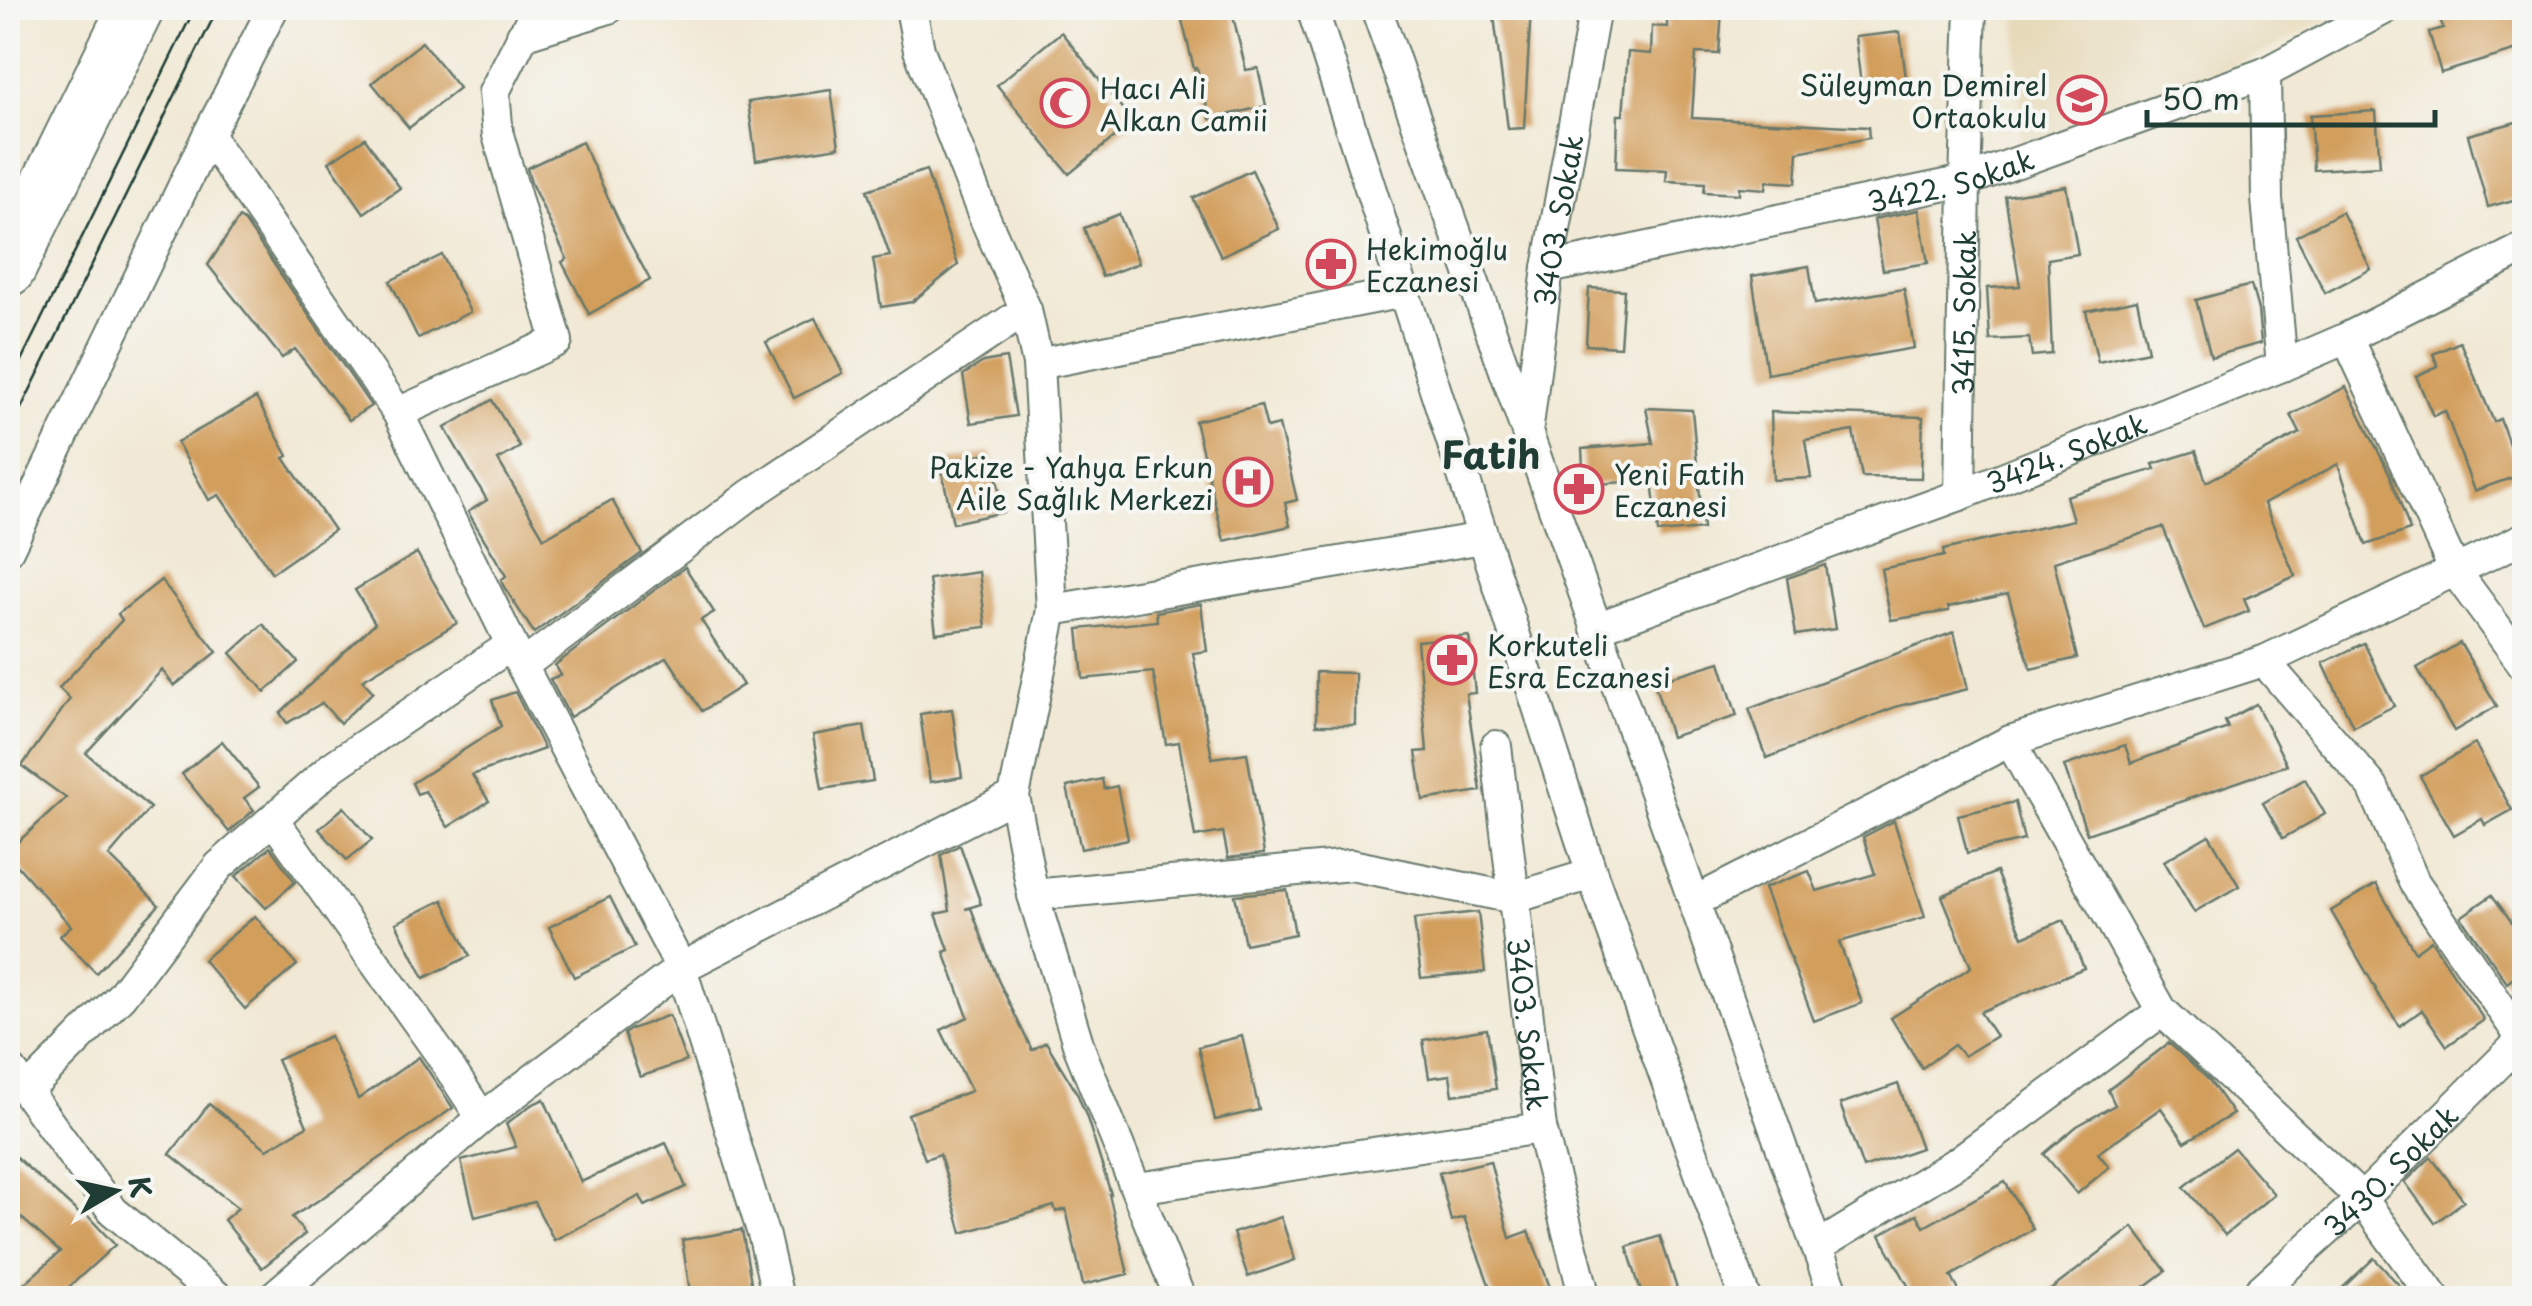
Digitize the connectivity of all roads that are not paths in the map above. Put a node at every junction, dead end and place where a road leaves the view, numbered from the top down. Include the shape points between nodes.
1 (136, 8) edge
2 (274, 8) edge
3 (537, 8) edge
4 (609, 8) edge
5 (910, 8) edge
6 (1312, 8) edge
7 (1376, 8) edge
8 (1595, 8) edge
9 (1971, 8) edge
10 (2386, 8) edge
11 (522, 36) junction
12 (2265, 72) junction
13 (208, 135) junction
14 (1965, 181) junction
15 (2524, 248) edge
16 (8, 268) edge
17 (1548, 268) junction
18 (1404, 292) junction
19 (1026, 310) junction
20 (2348, 338) junction
21 (1038, 364) junction
22 (2282, 366) junction
23 (398, 413) junction
24 (1528, 434) junction
25 (1960, 495) junction
26 (1483, 538) junction
27 (2524, 538) edge
28 (8, 550) edge
29 (2456, 571) junction
30 (1052, 610) junction
31 (1596, 628) junction
32 (516, 656) junction
33 (2264, 661) junction
34 (2524, 665) edge
35 (2010, 741) junction
36 (1496, 746) dead end
37 (1014, 796) junction
38 (274, 819) junction
39 (1592, 874) junction
40 (1034, 896) junction
41 (1514, 898) junction
42 (1694, 902) junction
43 (681, 968) junction
44 (2162, 1010) junction
45 (2524, 1039) edge
46 (8, 1066) edge
47 (27, 1090) junction
48 (482, 1118) junction
49 (1540, 1128) junction
50 (1137, 1188) junction
51 (2362, 1199) junction
52 (1817, 1247) junction
53 (213, 1297) edge
54 (272, 1298) edge
55 (778, 1298) edge
56 (1180, 1298) edge
57 (1585, 1298) edge
58 (1745, 1298) edge
59 (1836, 1298) edge
60 (2252, 1298) edge
61 (2434, 1298) edge

1 - 16 highway
2 - 13 street
3 - 11 street
4 - 11 street
5 - 19 street via 919,50
6 - 18 street
7 - 24 street
8 - 17 street, 3403. Sokak
9 - 14 street, 3415. Sokak
10 - 12 street, 3422. Sokak
11 - 23 street via 494,92 498,135 558,341
12 - 14 street, 3422. Sokak
12 - 22 street via 2267,198
13 - 23 street
13 - 28 street
14 - 17 street, 3422. Sokak
14 - 25 street, 3415. Sokak
15 - 20 street, 3424. Sokak
17 - 24 street, 3403. Sokak
18 - 21 street
18 - 26 street
19 - 21 street
19 - 32 street
20 - 22 street, 3424. Sokak
20 - 29 street
21 - 30 street
22 - 25 street, 3424. Sokak
23 - 32 street
24 - 31 street
25 - 31 street, 3424. Sokak
26 - 30 street
26 - 39 street
27 - 29 street
29 - 33 street
29 - 34 street
30 - 37 street
31 - 42 street
32 - 38 street via 332,768
32 - 43 street
33 - 35 street
33 - 45 street via 2373,788 2414,882
35 - 42 street
35 - 44 street
36 - 41 street, 3403. Sokak
37 - 40 street
37 - 43 street
38 - 47 street via 220,866 121,996
38 - 48 street
39 - 41 street
39 - 58 street
40 - 41 street via 1351,865
40 - 50 street via 1080,1050
41 - 49 street, 3403. Sokak
42 - 52 street
43 - 48 street
43 - 55 street
44 - 51 street
44 - 52 street via 1958,1161
45 - 51 street, 3430. Sokak
46 - 47 street
47 - 53 street via 113,1211
48 - 54 street
49 - 50 street
49 - 57 street, 3403. Sokak
50 - 56 street
51 - 60 street, 3430. Sokak
51 - 61 street
52 - 59 street

